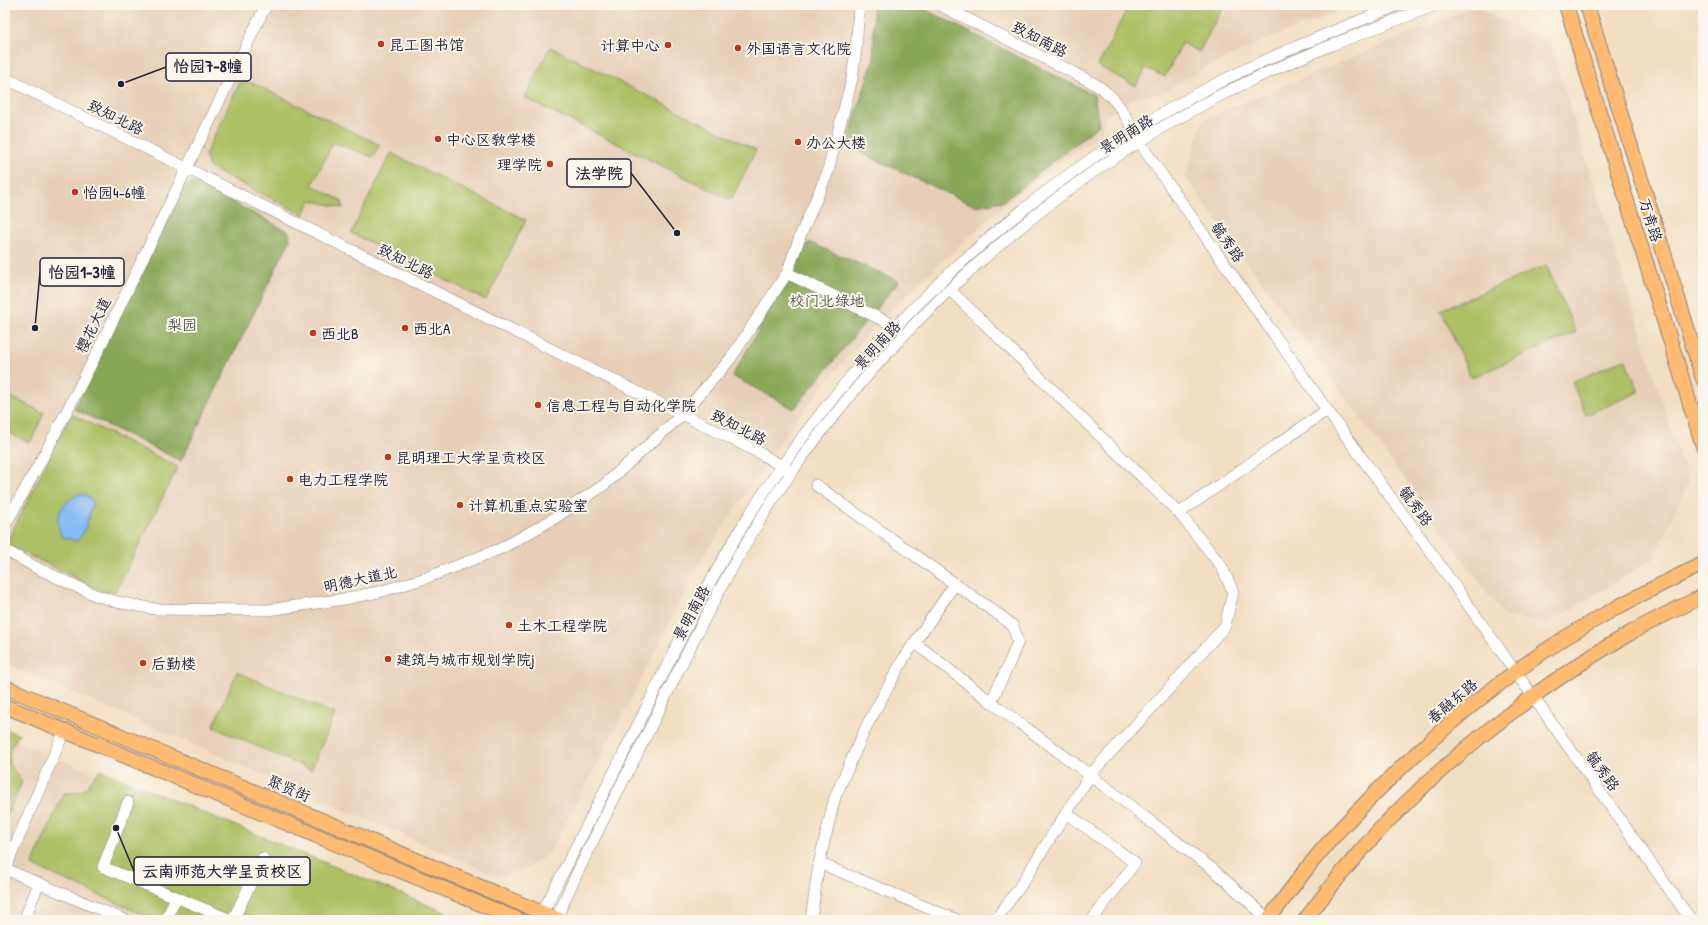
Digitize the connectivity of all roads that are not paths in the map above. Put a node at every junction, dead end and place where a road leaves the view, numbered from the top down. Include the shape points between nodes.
1 (266, 5) edge
2 (859, 5) edge
3 (940, 5) edge
4 (1399, 5) edge
5 (1436, 5) edge
6 (1566, 5) edge
7 (1587, 5) edge
8 (5, 78) edge
9 (1120, 108) joint
10 (1133, 132) junction
11 (1139, 142) junction
12 (186, 168) junction
13 (787, 273) junction
14 (950, 290) junction
15 (897, 327) junction
16 (1703, 379) edge
17 (1327, 410) junction
18 (682, 415) junction
19 (1703, 446) edge
20 (781, 467) junction
21 (792, 473) junction
22 (816, 485) dead end
23 (1179, 513) junction
24 (5, 525) edge
25 (5, 550) edge
26 (1703, 564) edge
27 (955, 584) junction
28 (1703, 596) edge
29 (915, 643) junction
30 (1514, 672) junction
31 (5, 687) edge
32 (1533, 698) junction
33 (991, 702) junction
34 (5, 706) edge
35 (64, 732) junction
36 (1090, 775) junction
37 (128, 802) dead end
38 (1066, 813) junction
39 (263, 858) dead end
40 (819, 863) junction
41 (39, 883) junction
42 (176, 897) junction
43 (541, 917) edge
44 (24, 920) edge
45 (125, 920) edge
46 (166, 920) edge
47 (232, 920) edge
48 (519, 920) edge
49 (557, 920) edge
50 (811, 920) edge
51 (957, 920) edge
52 (992, 920) edge
53 (1092, 920) edge
54 (1268, 920) edge
55 (1305, 920) edge
56 (1691, 920) edge

1 - 12 street, 樱花大道
2 - 13 street, 明德大道北 via 852,79 826,174 800,234
3 - 9 street, 致知南路 via 1096,85
4 - 10 street, 景明南路 via 1271,57 1209,88
5 - 11 street, 景明南路 via 1276,68 1190,111
6 - 19 main road, 万青路
7 - 16 main road, 万青路
8 - 12 street, 致知北路
9 - 10 street, 毓秀路
10 - 11 street, 毓秀路
10 - 15 street, 景明南路 via 1044,193 991,235
11 - 14 street, 景明南路 via 1052,203 1000,244
11 - 17 street, 毓秀路
12 - 18 street, 致知北路
12 - 24 street, 樱花大道 via 98,351
13 - 15 street
13 - 18 street, 明德大道北 via 731,358
14 - 21 street, 景明南路 via 884,357 843,404
14 - 23 street
15 - 20 street, 景明南路 via 833,397
17 - 23 street
17 - 30 street, 毓秀路
18 - 20 street, 致知北路 via 758,452
18 - 25 street, 明德大道北 via 604,485 525,536 456,567 372,594 267,610 155,609 95,595
20 - 21 street, 致知北路
20 - 43 street, 景明南路 via 742,526 716,572
21 - 49 street, 景明南路 via 752,532 695,636
22 - 27 street
23 - 36 street via 1222,567 1233,592 1225,626
26 - 30 main road, 春融东路 via 1603,615
27 - 29 street
27 - 33 street via 1013,626 1018,642
28 - 32 main road via 1628,634
29 - 33 street
29 - 40 street via 867,725 835,797
30 - 32 street, 毓秀路
30 - 54 main road, 春融东路 via 1450,724 1347,822
31 - 43 main road, 聚贤街
32 - 55 main road via 1465,750 1401,808 1333,883
32 - 56 street, 毓秀路
33 - 36 street
34 - 35 main road
35 - 41 street via 5,869
35 - 48 main road
36 - 38 street
36 - 54 street via 1215,871
37 - 42 street via 103,867
38 - 52 street via 1019,888 996,919
38 - 53 street via 1135,863
39 - 47 street
40 - 50 street
40 - 51 street
41 - 44 street
41 - 45 street
42 - 46 street
42 - 47 street
43 - 49 main road, 聚贤街

